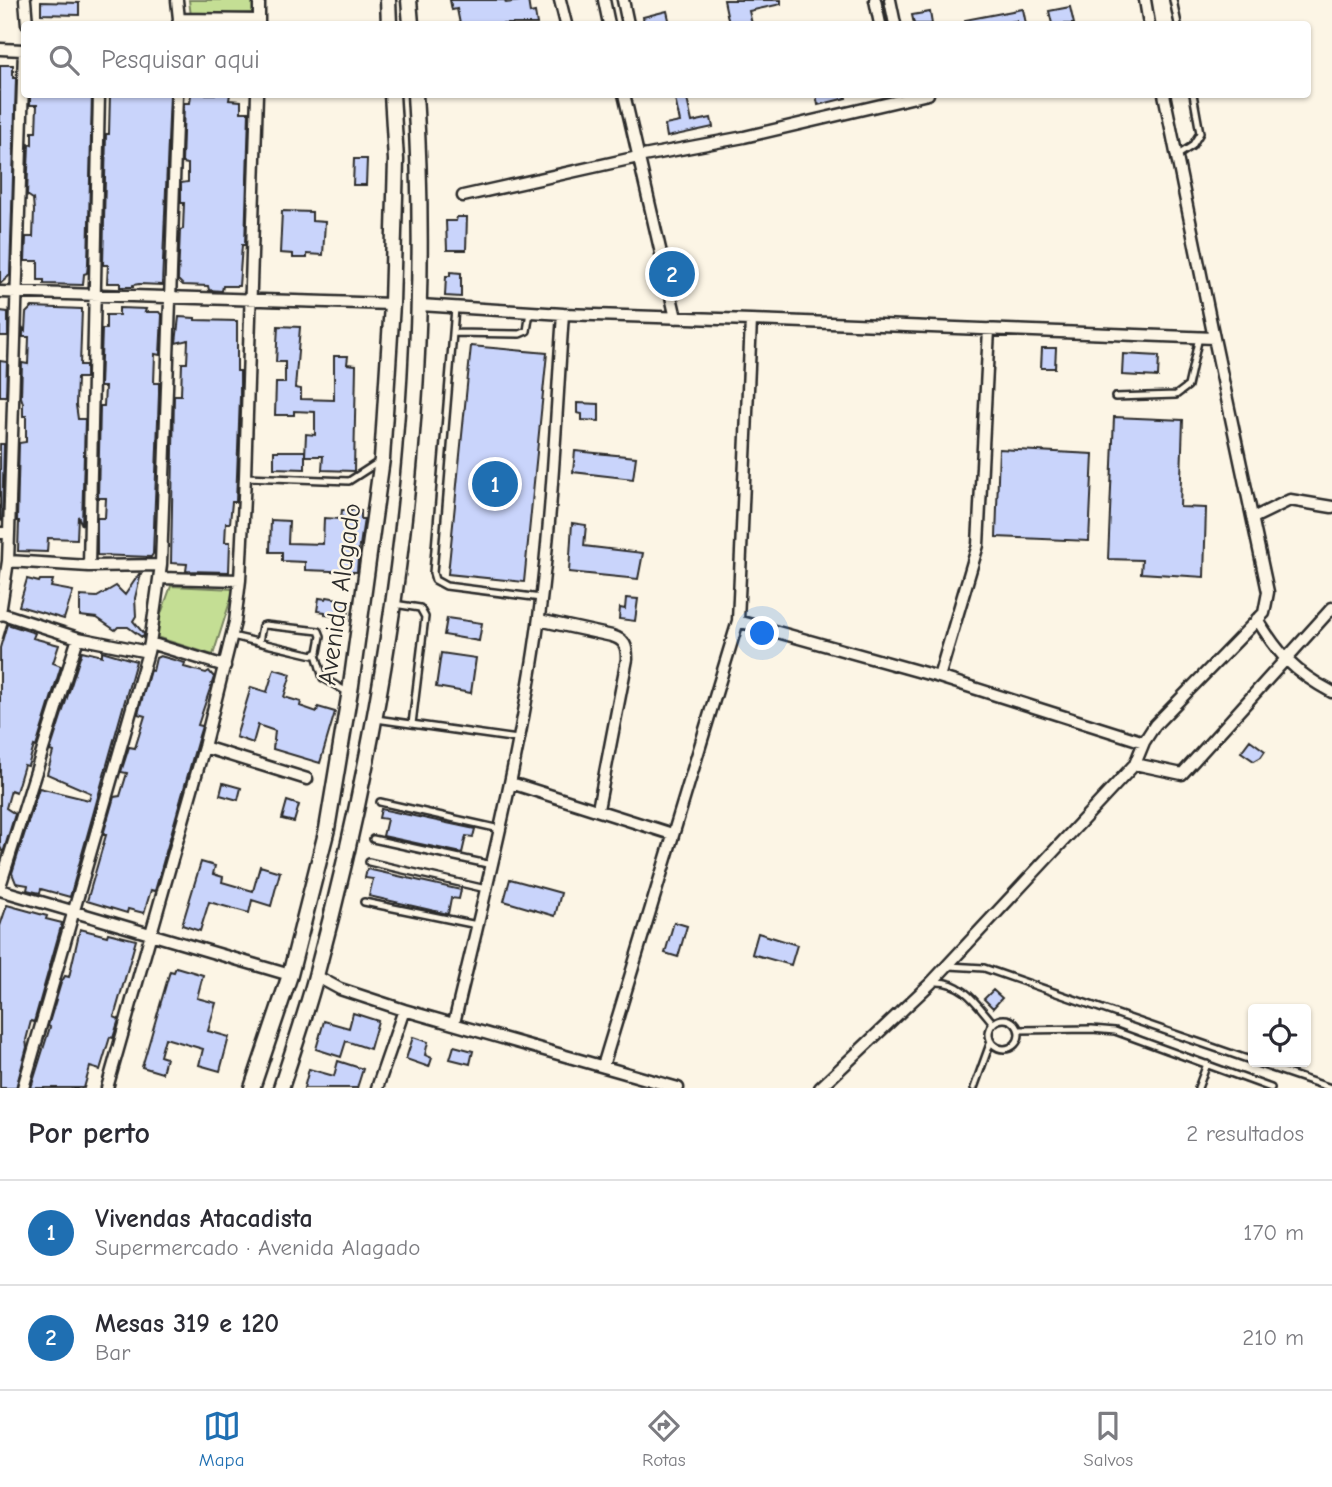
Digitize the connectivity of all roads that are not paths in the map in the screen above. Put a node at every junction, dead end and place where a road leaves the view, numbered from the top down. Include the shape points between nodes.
1 (25, 0) edge
2 (177, 0) edge
3 (259, 0) edge
4 (388, 0) edge
5 (409, 0) edge
6 (560, 0) edge
7 (604, 0) edge
8 (623, 0) edge
9 (890, 0) edge
10 (1144, 0) edge
11 (1173, 0) edge
12 (874, 1) edge
13 (27, 21) edge
14 (178, 21) edge
15 (259, 21) edge
16 (389, 21) edge
17 (411, 21) edge
18 (565, 21) edge
19 (608, 21) edge
20 (627, 21) edge
21 (879, 21) edge
22 (894, 21) edge
23 (1148, 21) edge
24 (1177, 21) edge
25 (0, 49) edge
26 (21, 50) edge
27 (22, 98) edge
28 (99, 98) edge
29 (177, 98) edge
30 (257, 98) edge
31 (392, 98) edge
32 (415, 98) edge
33 (895, 98) edge
34 (1165, 98) edge
35 (1194, 98) edge
36 (625, 100) edge
37 (418, 141) junction
38 (394, 144) junction
39 (1178, 155) junction
40 (638, 157) junction
41 (396, 160) junction
42 (419, 160) junction
43 (463, 196) dead end
44 (0, 292) edge
45 (16, 293) junction
46 (93, 295) junction
47 (170, 298) junction
48 (251, 301) junction
49 (392, 304) junction
50 (420, 305) junction
51 (455, 308) junction
52 (530, 312) junction
53 (563, 314) junction
54 (677, 318) junction
55 (751, 320) junction
56 (989, 329) junction
57 (453, 332) junction
58 (1199, 337) junction
59 (1214, 338) junction
60 (1115, 397) dead end
61 (383, 460) junction
62 (245, 477) junction
63 (1332, 507) edge
64 (1253, 518) junction
65 (4, 533) edge
66 (8, 561) junction
67 (161, 565) junction
68 (89, 566) junction
69 (160, 578) junction
70 (240, 580) junction
71 (541, 598) junction
72 (391, 604) junction
73 (1332, 608) edge
74 (0, 614) edge
75 (539, 620) junction
76 (1257, 620) junction
77 (738, 621) junction
78 (232, 636) junction
79 (78, 638) junction
80 (259, 642) junction
81 (149, 648) junction
82 (316, 654) junction
83 (1286, 661) junction
84 (225, 666) junction
85 (939, 677) junction
86 (1332, 692) edge
87 (349, 693) junction
88 (373, 718) junction
89 (412, 724) junction
90 (518, 739) junction
91 (1144, 742) junction
92 (204, 747) junction
93 (1135, 764) junction
94 (307, 779) dead end
95 (511, 783) junction
96 (380, 802) dead end
97 (598, 809) junction
98 (500, 829) junction
99 (672, 834) junction
100 (373, 839) dead end
101 (369, 863) dead end
102 (492, 865) junction
103 (0, 888) edge
104 (486, 889) junction
105 (364, 902) dead end
106 (73, 911) junction
107 (477, 925) junction
108 (150, 935) junction
109 (946, 966) junction
110 (290, 975) junction
111 (316, 975) junction
112 (930, 983) junction
113 (340, 989) junction
114 (311, 992) junction
115 (404, 1010) junction
116 (454, 1023) junction
117 (993, 1023) junction
118 (1019, 1030) junction
119 (991, 1041) junction
120 (1248, 1060) edge
121 (1207, 1064) junction
122 (603, 1066) junction
123 (1269, 1067) edge
124 (23, 1088) edge
125 (107, 1088) edge
126 (253, 1088) edge
127 (281, 1088) edge
128 (377, 1088) edge
129 (678, 1088) edge
130 (820, 1088) edge
131 (974, 1088) edge
132 (1198, 1088) edge
133 (1271, 1088) edge
134 (1331, 1088) edge

1 - 13 street
2 - 14 street
3 - 15 street
4 - 16 main road
5 - 17 main road
6 - 18 street
7 - 19 street
8 - 20 street
9 - 22 street
10 - 23 street
11 - 24 lane
12 - 21 street
25 - 26 street
27 - 45 street
28 - 46 street
29 - 47 street
30 - 48 street
31 - 38 main road, Avenida Alagado
32 - 37 main road, Avenida Alagado
33 - 40 street via 744,137
34 - 39 street
35 - 39 lane via 1200,133 1192,146
36 - 40 street
37 - 38 main road
37 - 42 main road, Avenida Alagado
38 - 41 main road, Avenida Alagado
39 - 59 street
40 - 43 street
40 - 54 street
41 - 42 main road
41 - 49 main road, Avenida Alagado
42 - 50 main road, Avenida Alagado
44 - 45 street
45 - 46 street
45 - 65 street
46 - 47 street
46 - 68 street
47 - 48 street
47 - 67 street
48 - 49 street
48 - 62 street
49 - 61 main road, Avenida Alagado
50 - 51 street
50 - 72 main road, Avenida Alagado via 405,503
51 - 52 street
51 - 57 lane
52 - 53 street
52 - 57 lane via 527,331 520,334
53 - 54 street
53 - 71 street
54 - 55 street
55 - 56 street
55 - 77 street
56 - 58 street
56 - 85 street via 978,545
57 - 71 lane via 435,580 446,586
58 - 59 street
58 - 60 lane via 1188,386 1182,392
59 - 64 street
61 - 62 lane via 349,481
61 - 87 main road, Avenida Alagado
62 - 70 street
63 - 64 street via 1290,500
64 - 76 street via 1268,593
65 - 66 street
66 - 68 street
66 - 74 street
67 - 68 street
67 - 69 street
69 - 70 street
69 - 81 street
70 - 78 street
71 - 75 street
72 - 88 main road, Avenida Alagado
72 - 89 lane via 420,608 425,617
73 - 83 street
74 - 79 street
75 - 90 street
75 - 97 street via 612,636 627,647
76 - 83 street
76 - 91 street
77 - 85 street
77 - 99 street
78 - 80 lane
78 - 84 street
79 - 81 street
79 - 103 street
80 - 82 lane
80 - 82 lane via 265,625 319,631
81 - 84 street
81 - 106 street
82 - 87 lane via 323,678
83 - 86 street
83 - 93 street via 1182,774
84 - 92 street
85 - 91 street
87 - 110 main road, Avenida Alagado via 327,829
88 - 89 lane
88 - 111 main road, Avenida Alagado via 347,856
89 - 90 lane
90 - 95 street
91 - 93 street
92 - 94 street
92 - 108 street
93 - 109 street
95 - 97 street
95 - 98 street
96 - 98 lane
97 - 99 street
98 - 102 street
99 - 122 street
100 - 102 lane
101 - 104 lane
102 - 104 street
103 - 106 street
104 - 107 street
105 - 107 lane
106 - 108 street
106 - 124 street
107 - 116 street
108 - 110 street
108 - 125 street
109 - 112 street
109 - 120 lane via 984,968
110 - 126 main road, Avenida Alagado
111 - 113 street
111 - 114 main road, Avenida Alagado
112 - 117 lane via 959,987
112 - 130 street
113 - 114 street
113 - 115 street
114 - 127 main road, Avenida Alagado
115 - 116 street
115 - 128 street
116 - 122 street
117 - 118 lane via 1010,1020
117 - 119 lane
118 - 119 lane via 1017,1042 1007,1048
118 - 121 lane via 1115,1031
119 - 131 lane
121 - 132 lane
121 - 133 lane
122 - 129 street
123 - 134 lane

